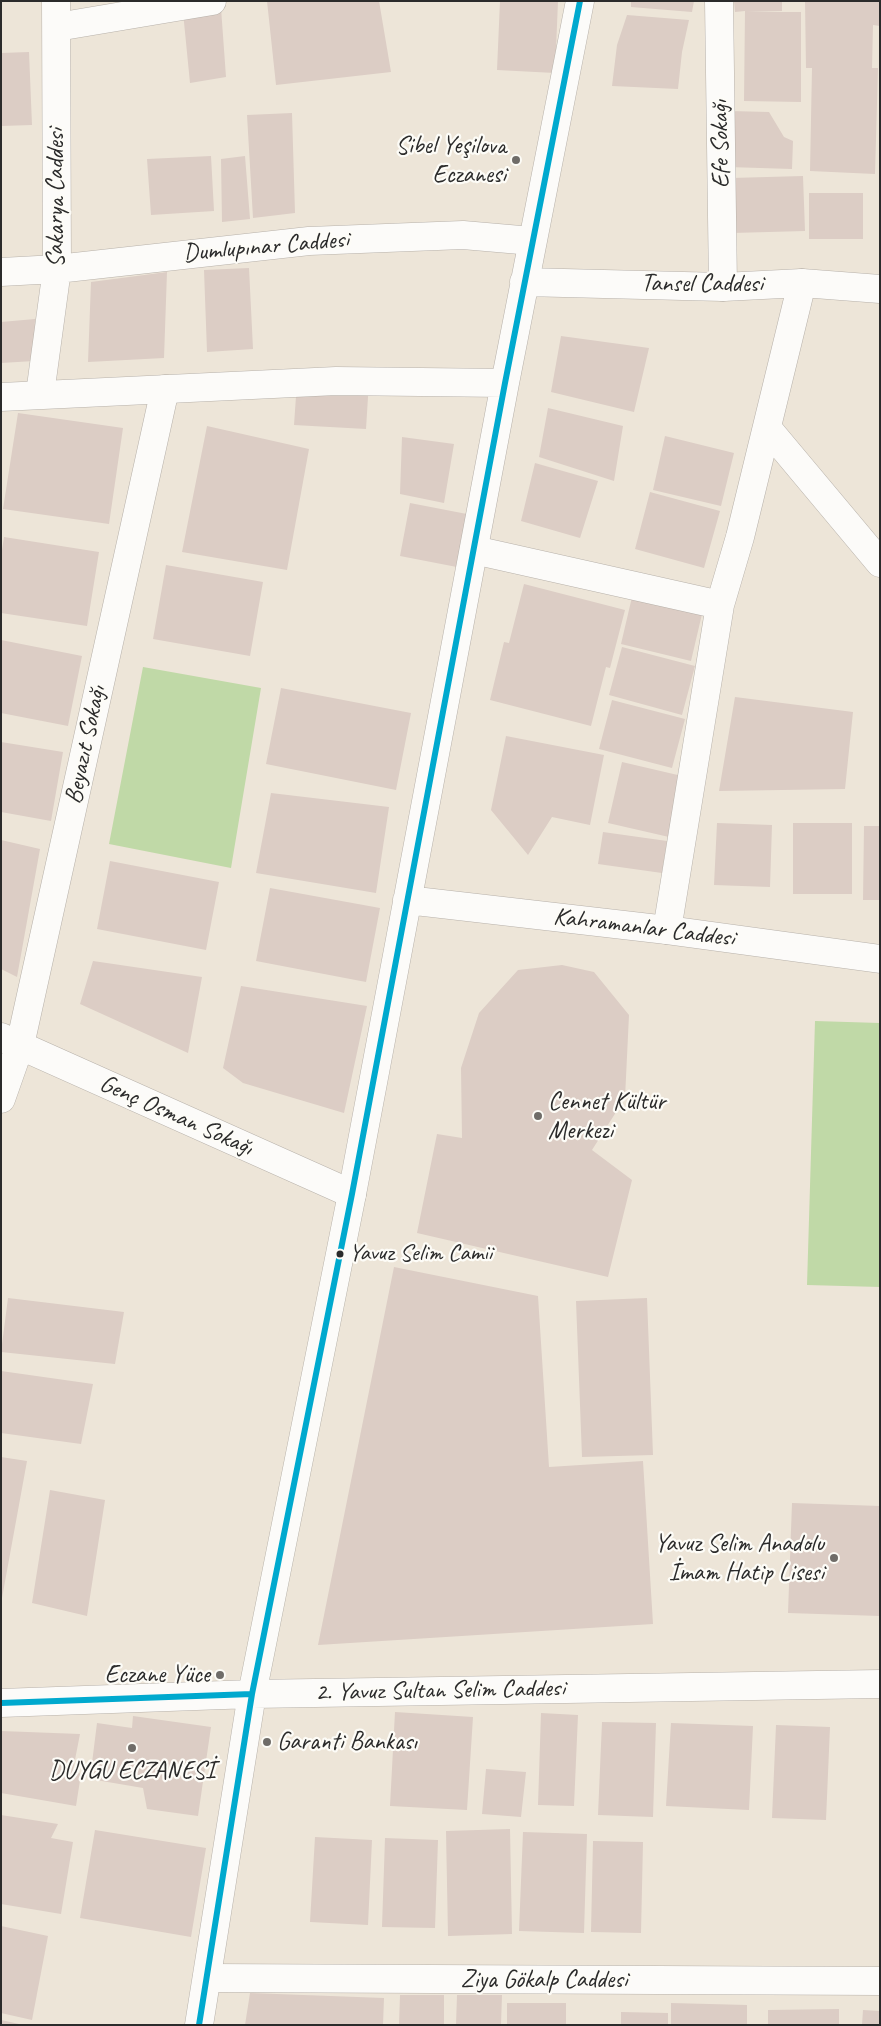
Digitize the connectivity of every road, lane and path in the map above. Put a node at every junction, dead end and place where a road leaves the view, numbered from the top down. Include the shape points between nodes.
1 (212, 1) edge
2 (580, 1) edge
3 (719, 1) edge
4 (56, 14) edge
5 (532, 241) junction
6 (57, 269) junction
7 (1, 272) edge
8 (524, 282) junction
9 (802, 283) junction
10 (723, 286) junction
11 (880, 289) edge
12 (504, 383) junction
13 (165, 389) junction
14 (40, 394) junction
15 (1, 397) edge
16 (768, 429) junction
17 (474, 550) junction
18 (880, 564) edge
19 (720, 604) junction
20 (407, 900) junction
21 (667, 930) junction
22 (880, 959) edge
23 (11, 1041) edge
24 (1, 1099) edge
25 (352, 1194) junction
26 (880, 1684) edge
27 (252, 1694) junction
28 (1, 1704) edge
29 (207, 1978) junction
30 (880, 1981) edge
31 (200, 2025) edge

1 - 4 street
2 - 5 street
3 - 10 street, Efe Sokağı
4 - 6 street, Sakarya Caddesi
5 - 6 street, Dumlupınar Caddesi via 463,235 309,241
5 - 8 street
6 - 7 street, Dumlupınar Caddesi
6 - 14 street, Sakarya Caddesi
8 - 10 street, Tansel Caddesi
8 - 12 street
9 - 10 street, Tansel Caddesi
9 - 11 street, Tansel Caddesi
9 - 16 street
12 - 13 street via 336,381
12 - 17 street
13 - 14 street
13 - 23 street, Beyazıt Sokağı
14 - 15 street
16 - 18 street
16 - 19 street
17 - 19 street
17 - 20 street
19 - 21 street
20 - 21 street, Kahramanlar Caddesi
20 - 25 street
21 - 22 street, Kahramanlar Caddesi
23 - 24 street, Beyazıt Sokağı
23 - 25 street, Genç Osman Sokağı
25 - 27 street
26 - 27 street, 2. Yavuz Sultan Selim Caddesi
27 - 28 street, 2. Yavuz Sultan Selim Caddesi
27 - 29 street
29 - 30 street, Ziya Gökalp Caddesi
29 - 31 street

